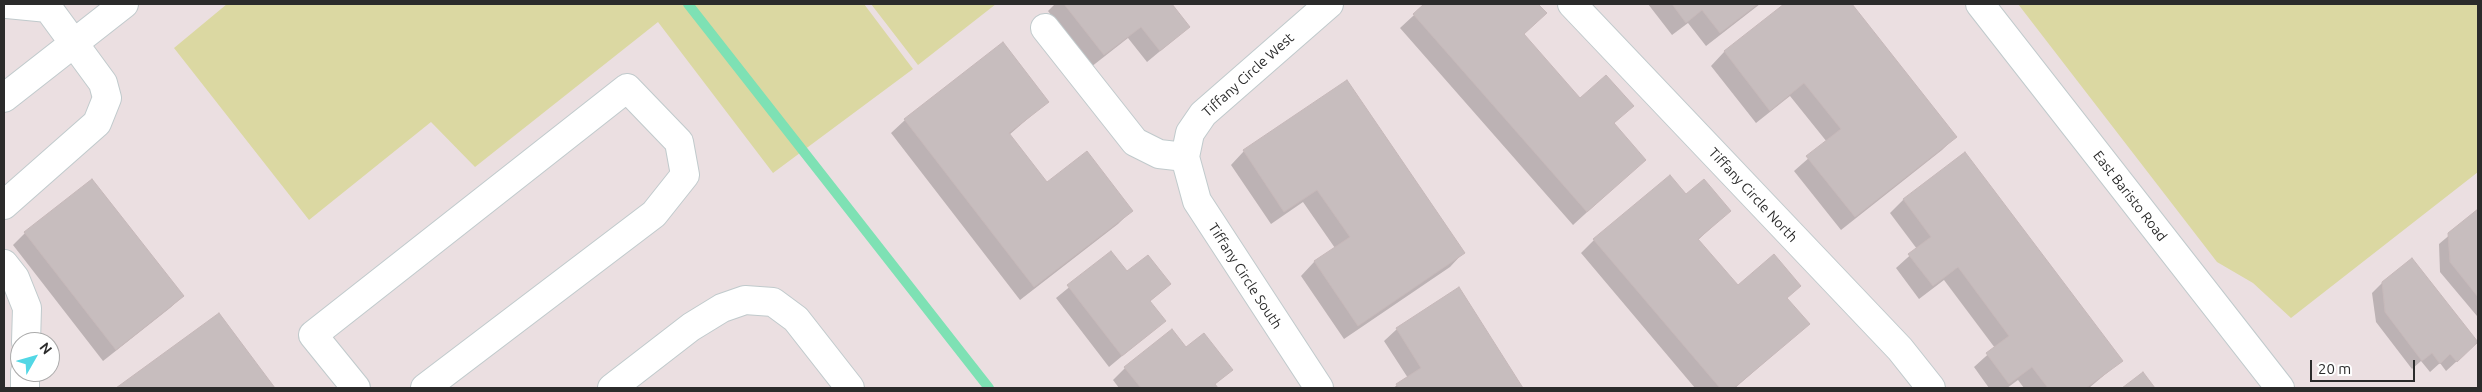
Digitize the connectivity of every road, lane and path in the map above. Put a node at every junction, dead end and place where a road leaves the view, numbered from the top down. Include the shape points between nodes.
1 (7, 4) edge
2 (124, 4) edge
3 (1329, 4) edge
4 (1572, 4) edge
5 (1980, 4) edge
6 (48, 6) edge
7 (1045, 28) dead end
8 (74, 43) junction
9 (4, 98) edge
10 (1184, 157) junction
11 (4, 205) edge
12 (4, 264) edge
13 (27, 308) junction
14 (4, 327) edge
15 (26, 332) edge
16 (356, 388) edge
17 (425, 388) edge
18 (612, 388) edge
19 (850, 388) edge
20 (1319, 388) edge
21 (1931, 388) edge
22 (2280, 388) edge

1 - 6 street
2 - 8 street
3 - 10 street, Tiffany Circle West via 1203,114 1190,133
4 - 21 street, Tiffany Circle North via 1900,349
5 - 22 street, East Baristo Road
6 - 8 street
7 - 10 street via 1135,142 1159,154
8 - 9 street
8 - 11 street via 103,83 106,98 97,123
10 - 20 street, Tiffany Circle South via 1197,201
12 - 13 street via 15,278
13 - 14 street
13 - 15 street
16 - 17 street via 313,335 627,88 679,142 685,175 654,214
18 - 19 street via 691,327 722,308 745,300 773,302 796,319

